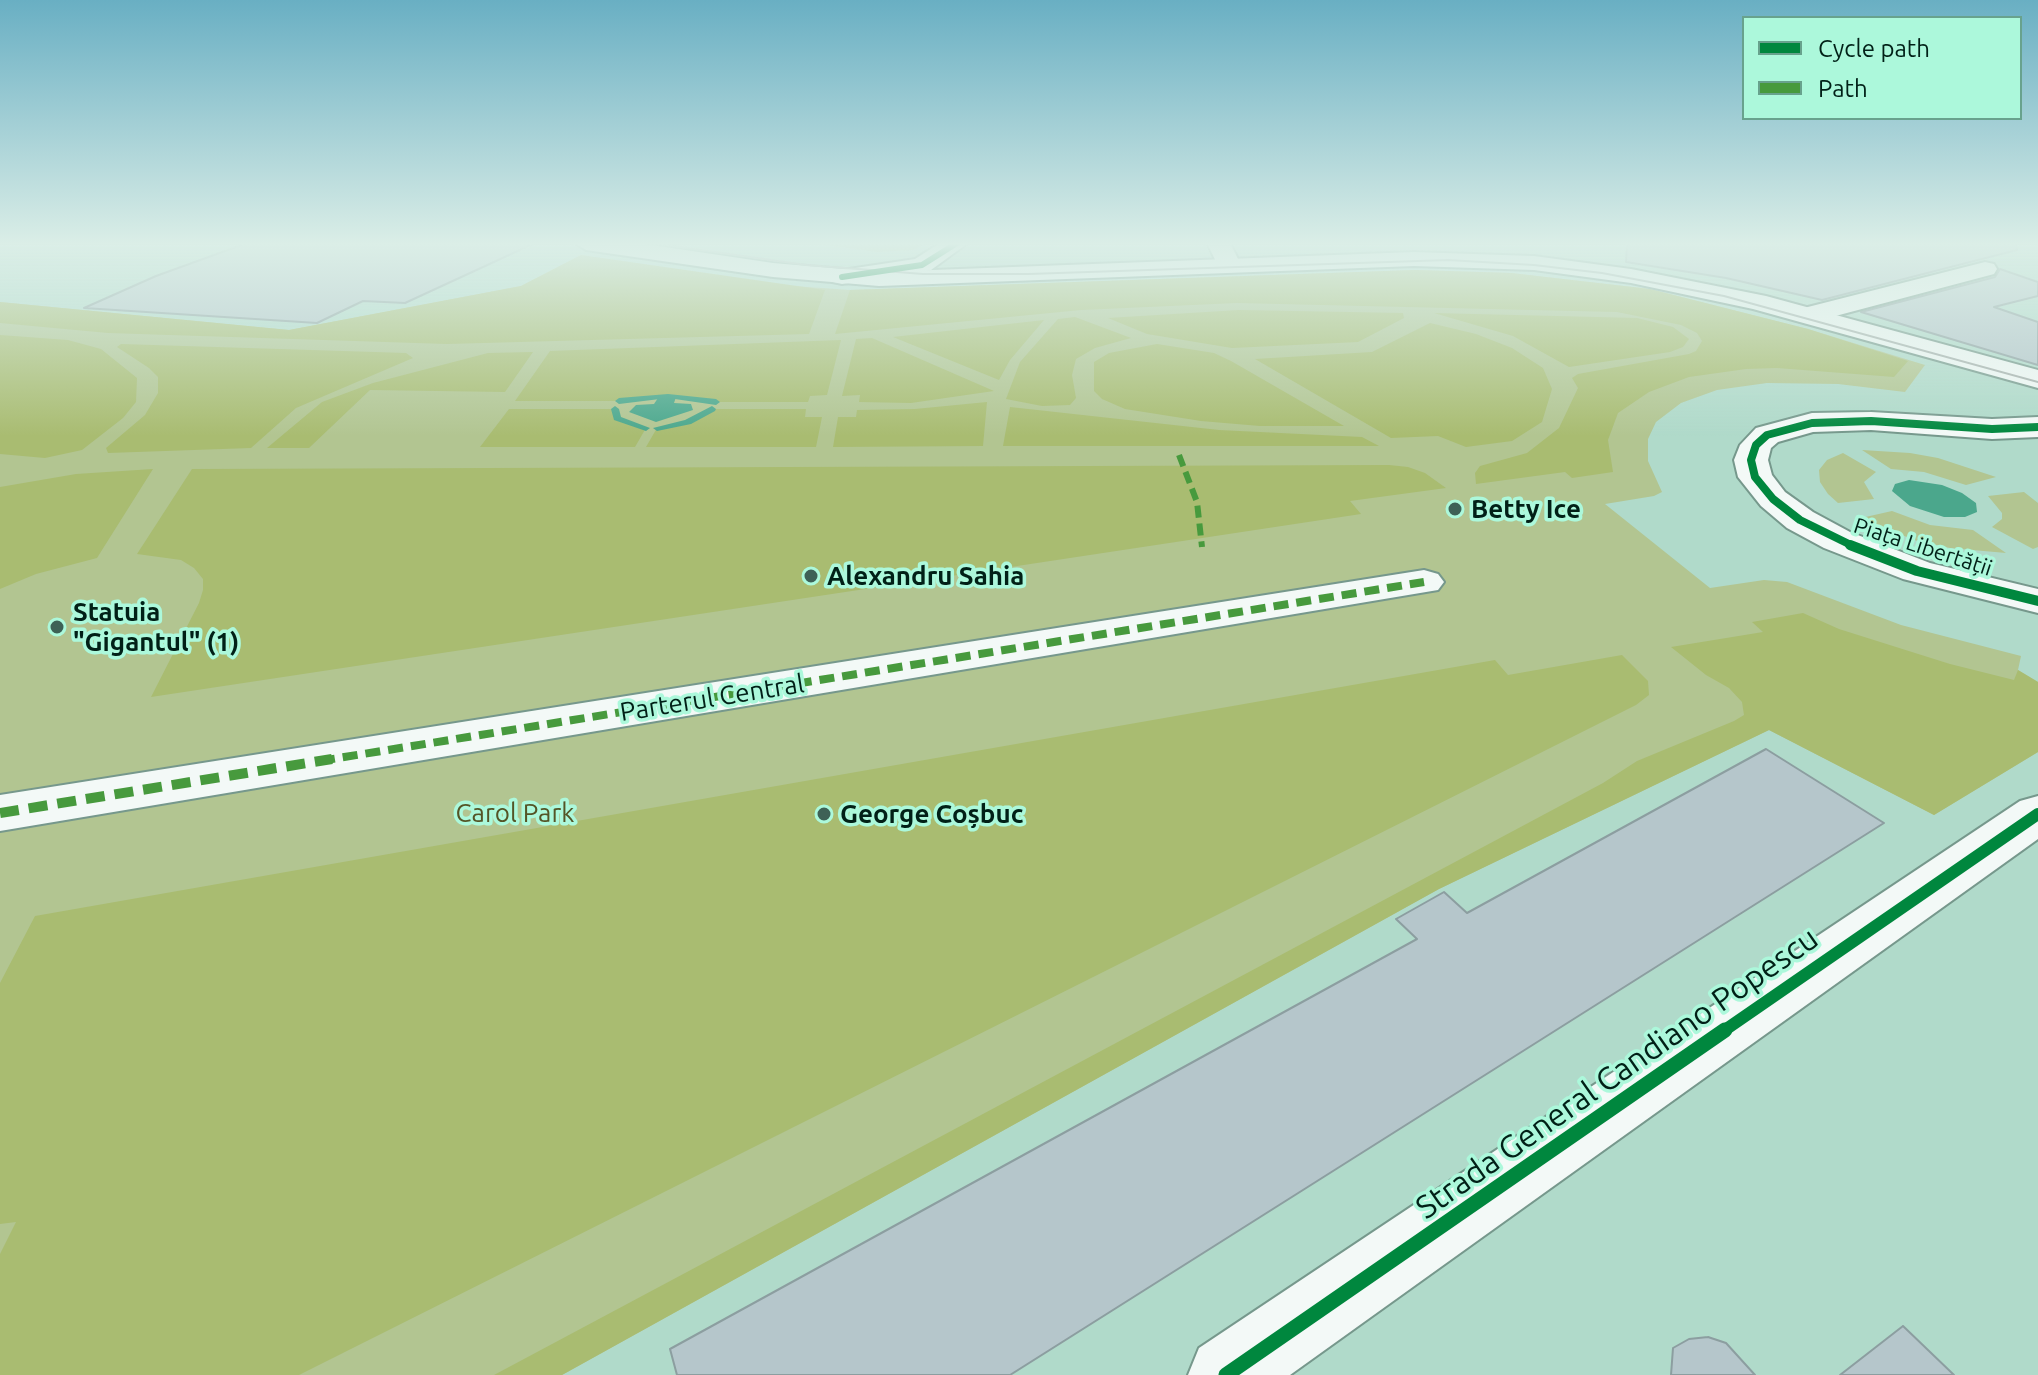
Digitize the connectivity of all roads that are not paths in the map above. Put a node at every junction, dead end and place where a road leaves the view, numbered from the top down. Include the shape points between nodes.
1 (1774, 307) edge
2 (1839, 307) edge
3 (1809, 315) junction
4 (2038, 379) edge
5 (2038, 427) edge
6 (1424, 582) dead end
7 (2038, 601) edge
8 (0, 813) edge
9 (2038, 814) edge
10 (1226, 1375) edge

1 - 3 street
2 - 3 street
3 - 4 street
5 - 7 street, Piața Libertății via 1812,423 1767,435 1751,460 1755,477 1773,499 1837,540 1917,571
6 - 8 street, Parterul Central
9 - 10 street, Strada General Candiano Popescu

